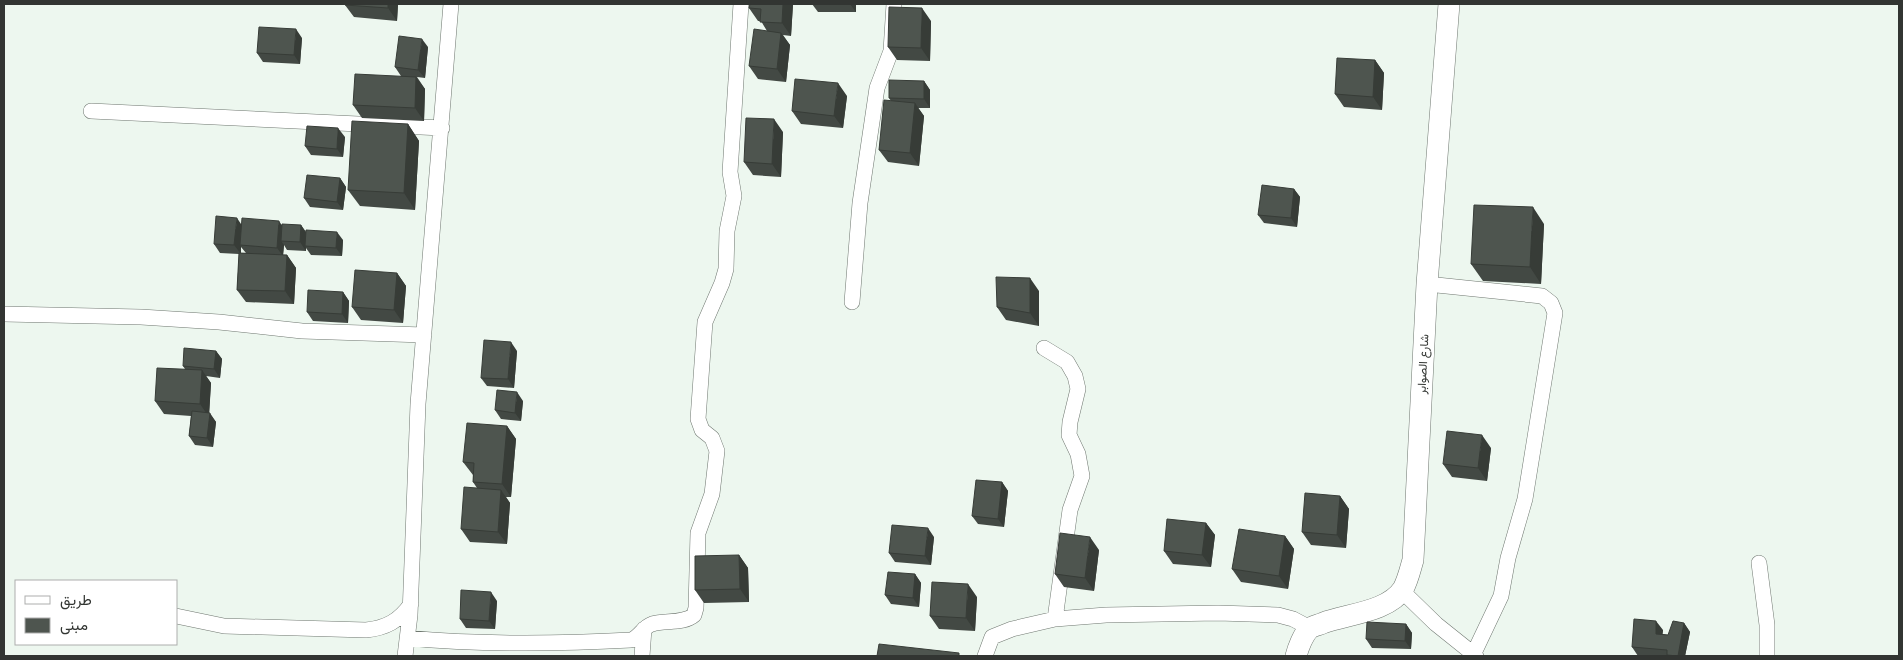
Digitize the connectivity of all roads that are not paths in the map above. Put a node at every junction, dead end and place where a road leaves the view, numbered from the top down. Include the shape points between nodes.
1 (451, 4) edge
2 (741, 4) edge
3 (894, 4) edge
4 (1449, 4) edge
5 (91, 111) dead end
6 (442, 128) junction
7 (1427, 284) junction
8 (852, 302) dead end
9 (4, 314) edge
10 (424, 335) junction
11 (1044, 348) dead end
12 (1759, 563) dead end
13 (1402, 591) junction
14 (410, 604) junction
15 (178, 616) edge
16 (1055, 619) junction
17 (1310, 628) junction
18 (644, 629) junction
19 (408, 638) junction
20 (557, 650) edge
21 (405, 656) edge
22 (642, 656) edge
23 (985, 656) edge
24 (1296, 656) edge
25 (1475, 656) edge
26 (1766, 656) edge

1 - 6 street
2 - 18 street via 730,172 734,196 727,231 726,269 703,332 698,419 702,430 712,438 718,450 712,494 698,533 696,611 688,619 652,624
3 - 8 street via 891,51 877,88 860,203
4 - 7 street, شارع الصوابر
5 - 6 street
6 - 10 street
7 - 13 street, شارع الصوابر via 1413,560
7 - 25 street via 1542,296 1551,303 1554,313 1525,499 1501,596
9 - 10 street via 141,317 302,331
10 - 14 street via 414,475
11 - 16 street via 1067,362 1075,376 1078,389 1069,435 1078,454 1082,476 1070,510
12 - 26 street via 1767,625
13 - 17 street via 1372,610 1342,616
13 - 25 street
14 - 15 street via 392,623 366,630 224,626
14 - 19 street
16 - 17 street via 1278,615
16 - 23 street via 992,637
17 - 24 street
18 - 20 street via 631,640
18 - 22 street
19 - 20 street
19 - 21 street

